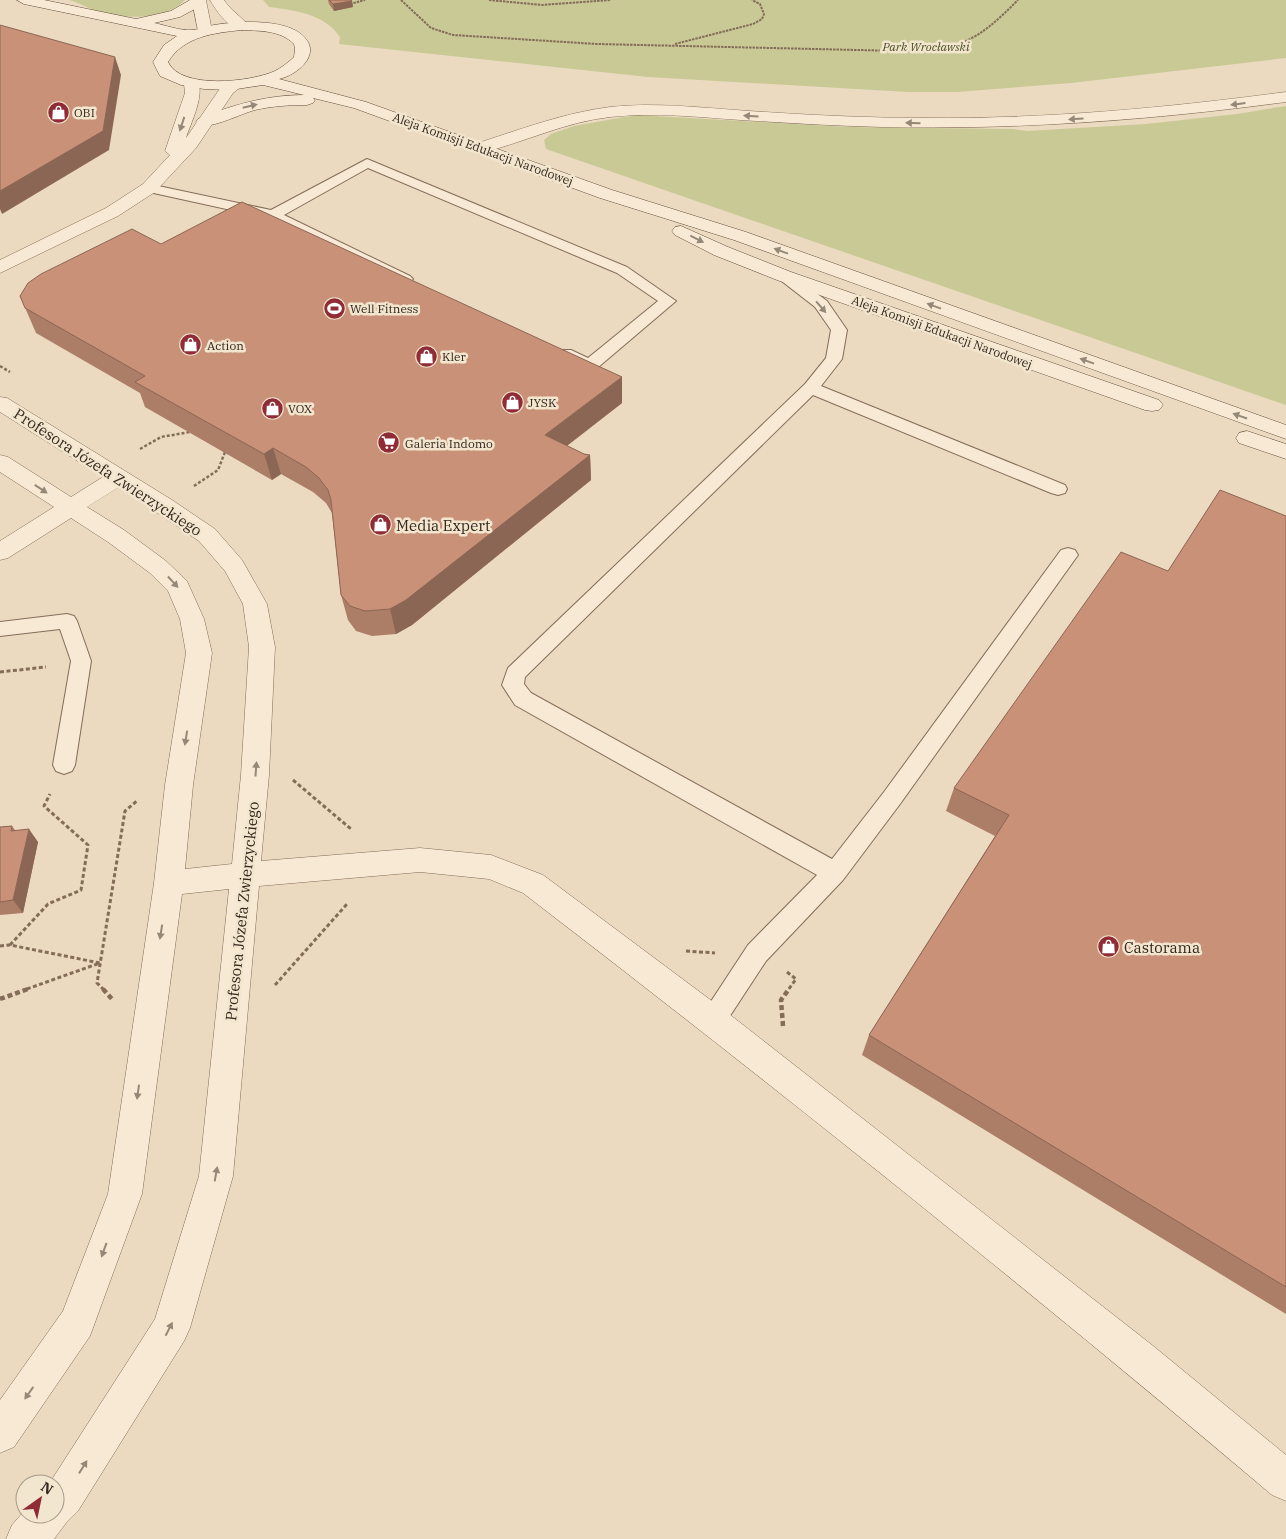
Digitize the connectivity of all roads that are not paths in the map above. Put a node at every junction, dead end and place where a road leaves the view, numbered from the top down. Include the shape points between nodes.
1 (24, 0) edge
2 (199, 0) edge
3 (217, 0) edge
4 (60, 9) junction
5 (131, 23) junction
6 (242, 26) junction
7 (199, 33) junction
8 (170, 48) junction
9 (294, 66) junction
10 (263, 80) junction
11 (192, 84) junction
12 (234, 86) junction
13 (1286, 97) edge
14 (360, 105) junction
15 (204, 122) junction
16 (481, 148) junction
17 (169, 165) junction
18 (149, 188) junction
19 (606, 194) junction
20 (273, 215) junction
21 (0, 267) edge
22 (784, 276) junction
23 (417, 284) edge
24 (550, 347) edge
25 (810, 388) junction
26 (0, 403) edge
27 (1286, 432) edge
28 (1286, 452) edge
29 (0, 462) edge
30 (119, 477) junction
31 (1058, 488) dead end
32 (70, 508) junction
33 (0, 552) edge
34 (1068, 555) dead end
35 (0, 629) edge
36 (64, 765) road end
37 (835, 873) junction
38 (244, 875) junction
39 (169, 883) junction
40 (714, 1020) junction
41 (0, 1433) edge
42 (1286, 1481) edge
43 (65, 1495) edge
44 (40, 1524) edge
45 (26, 1539) edge

1 - 4 street
2 - 5 street via 176,14
2 - 7 street
3 - 6 street via 224,12
4 - 5 street
4 - 8 street
5 - 7 street
6 - 7 street
6 - 9 street via 291,34 304,49
7 - 8 street
8 - 11 street via 163,56 162,65 166,73
9 - 10 street
9 - 14 street, Aleja Komisji Edukacji Narodowej
10 - 12 street
10 - 14 street, Aleja Komisji Edukacji Narodowej
11 - 12 street
11 -> 17 street via 193,92
12 - 15 street via 227,90
13 -> 16 street via 1103,117 982,122 854,122 631,110 581,118
15 -> 14 street via 243,107 280,100
14 - 16 street, Aleja Komisji Edukacji Narodowej
15 - 17 street via 190,144
16 - 19 street, Aleja Komisji Edukacji Narodowej
17 - 18 street
18 - 20 lane
18 - 21 street via 129,203
19 -> 22 street, Aleja Komisji Edukacji Narodowej via 721,251
27 -> 19 street, Aleja Komisji Edukacji Narodowej via 740,236
20 - 23 lane
20 - 24 lane via 367,163 622,270 668,301 590,365
22 -> 25 lane via 821,304 839,330 834,359
22 - 28 street, Aleja Komisji Edukacji Narodowej
25 - 31 lane
25 - 37 lane via 515,674 513,685 523,699
26 - 30 street, Profesora Józefa Zwierzyckiego
29 -> 32 street
30 - 32 street
38 -> 30 street, Profesora Józefa Zwierzyckiego via 255,775 262,647 255,604 234,566 207,535
32 - 33 street
32 -> 39 street via 158,567 178,587 192,619 199,653 179,785
34 - 37 lane
35 - 36 lane via 67,621 82,661
37 - 40 lane via 757,953
38 - 39 street
38 - 40 street via 420,860 491,867 533,884
43 -> 38 street, Profesora Józefa Zwierzyckiego via 171,1328 216,1176
39 -> 41 street via 124,1194 77,1323
40 - 42 street via 1131,1352
44 - 45 street

